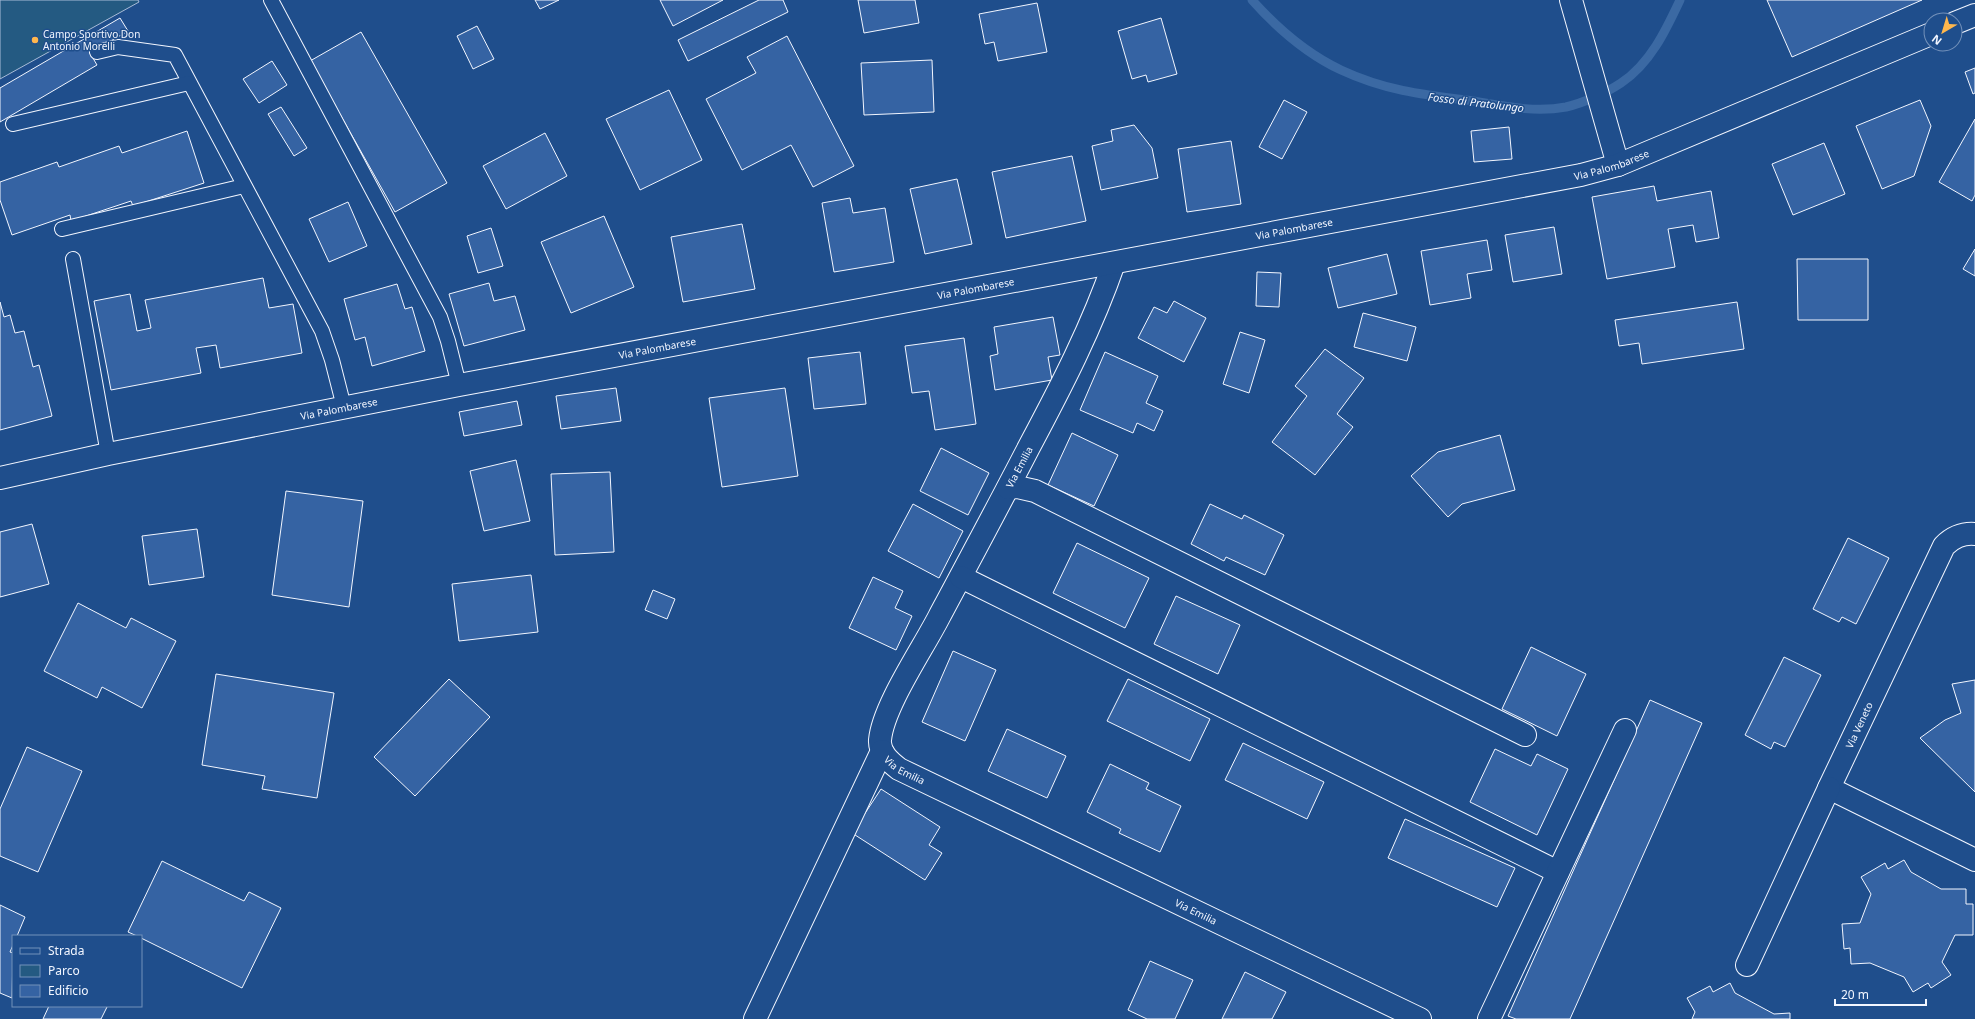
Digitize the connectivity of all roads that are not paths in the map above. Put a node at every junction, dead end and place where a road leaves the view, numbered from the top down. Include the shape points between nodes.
1 (271, 0) edge
2 (1571, 0) edge
3 (1975, 15) edge
4 (1963, 20) edge
5 (1923, 37) edge
6 (97, 52) dead end
7 (189, 83) junction
8 (13, 124) dead end
9 (1618, 164) junction
10 (244, 186) junction
11 (62, 229) dead end
12 (73, 259) dead end
13 (1114, 263) junction
14 (459, 385) junction
15 (344, 407) junction
16 (108, 454) junction
17 (0, 478) edge
18 (1008, 488) junction
19 (1975, 534) edge
20 (961, 577) junction
21 (1625, 730) dead end
22 (1525, 735) dead end
23 (882, 751) junction
24 (1829, 788) junction
25 (1975, 860) edge
26 (1558, 872) junction
27 (1747, 964) dead end
28 (755, 1019) edge
29 (1420, 1019) edge
30 (1489, 1019) edge

1 - 14 lane via 440,317
2 - 9 street
3 - 4 street
5 - 9 street, Via Palombarese
6 - 7 lane via 118,47 174,55
7 - 8 lane
7 - 10 lane
9 - 13 street, Via Palombarese via 1581,175
10 - 11 lane
10 - 15 lane via 322,331
12 - 16 lane
13 - 14 street, Via Palombarese
13 - 18 street, Via Emilia via 1070,369
14 - 15 street, Via Palombarese
15 - 16 street, Via Palombarese
16 - 17 street, Via Palombarese
18 - 20 street, Via Emilia
18 - 22 street via 1035,491
19 - 24 street, Via Veneto via 1959,535 1944,546
20 - 23 street, Via Emilia via 890,708 880,741
20 - 26 street
21 - 26 street
23 - 28 street
23 - 29 street, Via Emilia via 899,769
24 - 25 street
24 - 27 street, Via Veneto
26 - 30 street

